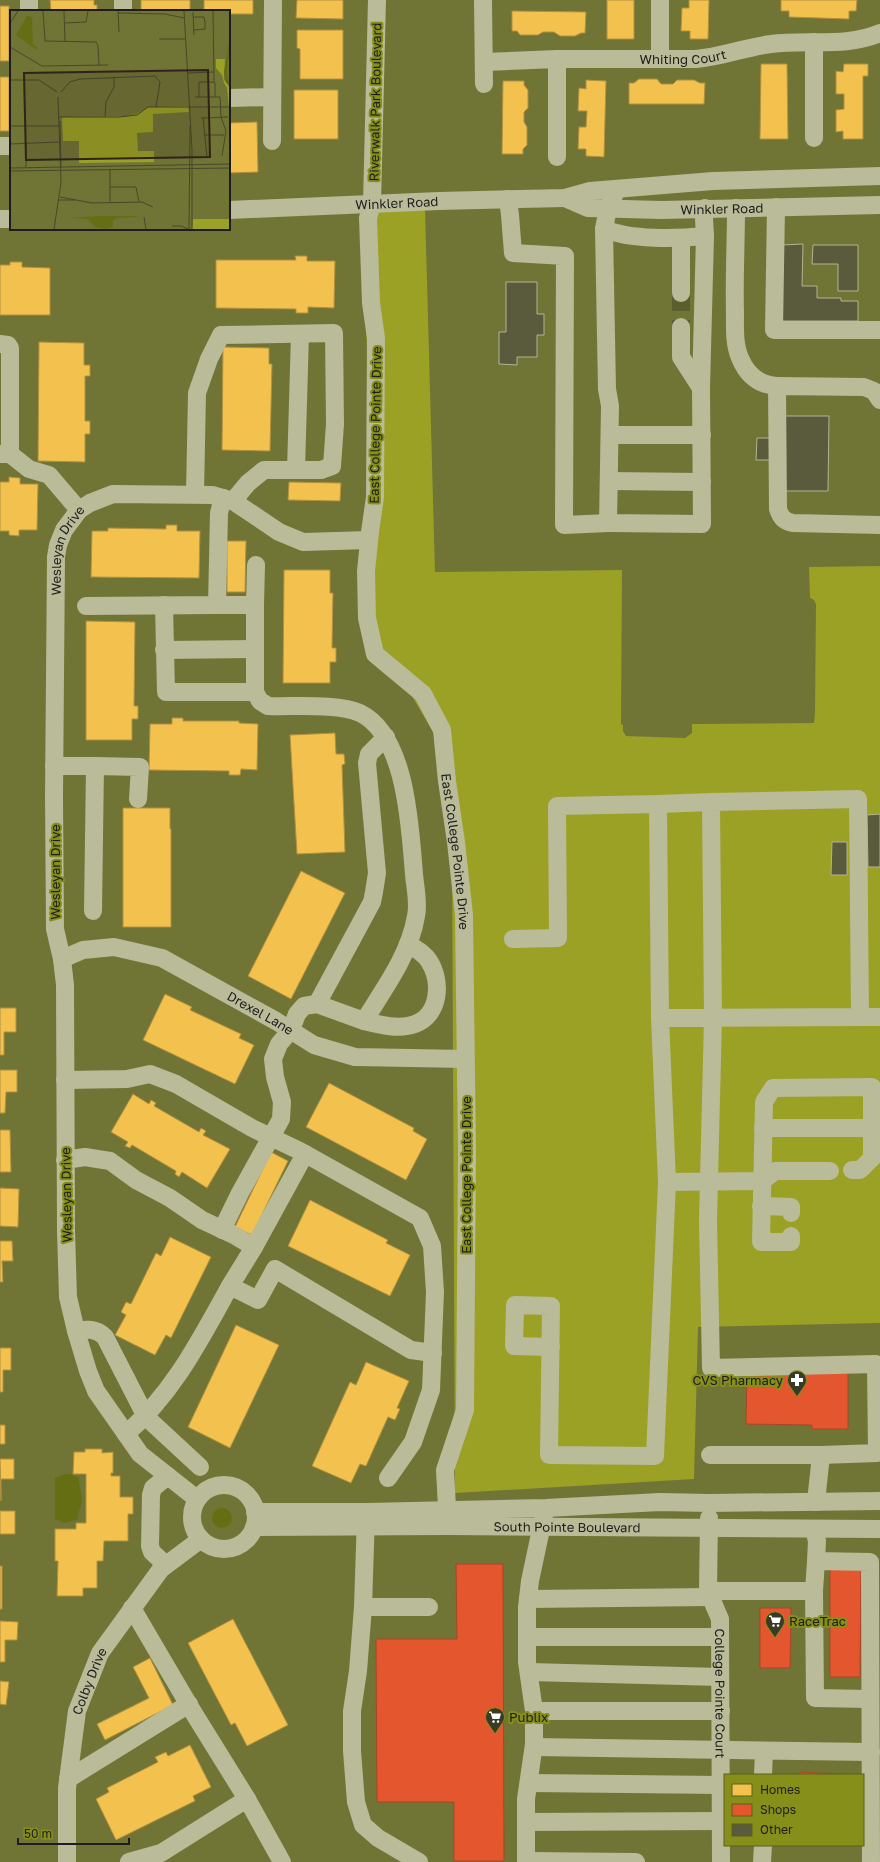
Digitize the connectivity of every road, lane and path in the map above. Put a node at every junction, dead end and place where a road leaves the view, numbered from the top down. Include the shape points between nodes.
1 (273, 0) edge
2 (378, 0) edge
3 (483, 0) edge
4 (660, 0) edge
5 (880, 33) edge
6 (814, 42) junction
7 (557, 59) junction
8 (660, 59) junction
9 (484, 62) junction
10 (484, 84) dead end
11 (272, 97) junction
12 (230, 98) edge
13 (814, 138) dead end
14 (272, 141) dead end
15 (557, 157) dead end
16 (880, 176) edge
17 (617, 189) junction
18 (565, 198) junction
19 (508, 199) junction
20 (372, 204) junction
21 (880, 205) edge
22 (776, 206) junction
23 (608, 208) junction
24 (705, 208) junction
25 (736, 208) junction
26 (230, 210) edge
27 (604, 229) junction
28 (705, 236) junction
29 (681, 238) junction
30 (681, 293) tunnel mouth
31 (681, 327) tunnel mouth
32 (880, 330) edge
33 (300, 334) junction
34 (0, 344) edge
35 (777, 386) junction
36 (701, 388) junction
37 (878, 390) edge
38 (610, 435) junction
39 (702, 435) junction
40 (5, 454) edge
41 (296, 470) junction
42 (609, 481) junction
43 (702, 482) junction
44 (195, 494) junction
45 (228, 500) junction
46 (79, 510) junction
47 (608, 523) junction
48 (880, 525) edge
49 (369, 540) junction
50 (256, 565) dead end
51 (217, 605) junction
52 (255, 605) junction
53 (86, 606) dead end
54 (164, 606) junction
55 (254, 649) junction
56 (164, 650) junction
57 (254, 692) junction
58 (386, 737) junction
59 (54, 766) junction
60 (95, 766) junction
61 (138, 799) dead end
62 (711, 802) junction
63 (658, 804) junction
64 (93, 910) dead end
65 (513, 939) dead end
66 (408, 944) junction
67 (62, 959) junction
68 (317, 1004) junction
69 (860, 1017) junction
70 (880, 1017) edge
71 (660, 1018) junction
72 (713, 1018) junction
73 (364, 1022) junction
74 (291, 1030) junction
75 (465, 1059) junction
76 (65, 1080) junction
77 (763, 1128) junction
78 (872, 1128) junction
79 (271, 1136) junction
80 (305, 1154) junction
81 (65, 1160) junction
82 (852, 1170) dead end
83 (830, 1171) dead end
84 (762, 1181) junction
85 (667, 1182) junction
86 (709, 1182) junction
87 (761, 1206) junction
88 (791, 1213) dead end
89 (222, 1230) junction
90 (791, 1236) dead end
91 (254, 1247) junction
92 (230, 1286) junction
93 (76, 1331) junction
94 (551, 1347) dead end
95 (433, 1353) junction
96 (146, 1417) junction
97 (126, 1434) junction
98 (710, 1455) dead end
99 (821, 1455) junction
100 (200, 1467) dead end
101 (168, 1476) junction
102 (388, 1478) dead end
103 (197, 1499) junction
104 (880, 1501) edge
105 (816, 1502) junction
106 (709, 1503) junction
107 (546, 1508) junction
108 (447, 1518) junction
109 (254, 1519) junction
110 (366, 1519) junction
111 (542, 1527) junction
112 (709, 1529) junction
113 (814, 1529) junction
114 (880, 1529) edge
115 (201, 1539) junction
116 (816, 1561) junction
117 (166, 1565) junction
118 (814, 1591) junction
119 (709, 1594) junction
120 (528, 1599) junction
121 (363, 1607) junction
122 (429, 1607) dead end
123 (132, 1608) junction
124 (527, 1637) junction
125 (720, 1637) junction
126 (529, 1672) junction
127 (720, 1677) junction
128 (870, 1699) junction
129 (188, 1704) junction
130 (534, 1711) junction
131 (721, 1712) junction
132 (534, 1748) junction
133 (721, 1749) junction
134 (764, 1751) junction
135 (871, 1752) junction
136 (764, 1774) edge
137 (68, 1779) junction
138 (530, 1783) junction
139 (721, 1785) junction
140 (247, 1800) junction
141 (526, 1822) junction
142 (721, 1822) junction
143 (763, 1846) edge
144 (67, 1862) edge
145 (129, 1862) edge
146 (282, 1862) edge
147 (419, 1862) edge
148 (526, 1862) edge
149 (636, 1862) edge
150 (721, 1862) edge
151 (762, 1862) edge
152 (871, 1862) edge

1 - 11 street
2 - 20 street, Riverwalk Park Boulevard
3 - 9 street
4 - 8 street
5 - 6 street, Whiting Court via 866,39
6 - 8 street, Whiting Court via 770,44 714,58
6 - 13 street
7 - 8 street, Whiting Court
7 - 9 street, Whiting Court
7 - 15 street
9 - 10 street
11 - 12 street
11 - 14 street
16 - 17 street, Winkler Road via 721,181
17 - 18 street, Winkler Road via 590,191
17 - 23 street
18 - 19 street, Winkler Road
18 - 23 street, Winkler Road via 588,208
19 - 20 street, Winkler Road
19 - 47 street via 512,253 566,256 564,525
20 - 26 street, Winkler Road
20 - 49 street, East College Pointe Drive via 368,218 371,304 376,338 375,489
21 - 22 street, Winkler Road
22 - 25 street, Winkler Road
22 - 32 street via 774,330
23 - 24 street, Winkler Road
23 - 27 street
24 - 25 street, Winkler Road
24 - 28 street
25 - 35 street via 736,343 740,359 756,381 767,386
27 - 29 street via 617,234
27 - 38 street
28 - 29 street
28 - 36 street
29 - 30 street
31 - 36 street via 681,357
33 - 41 street
33 - 41 street via 334,333 335,424 332,466 321,470
33 - 44 street via 221,335 197,393
34 - 40 street via 8,345 10,348
35 - 37 street via 864,387
35 - 48 street via 778,509 781,517 793,523
36 - 39 street
38 - 39 street
38 - 42 street
39 - 43 street
40 - 46 street via 29,469 49,475
41 - 45 street via 264,470
42 - 43 street
42 - 47 street
43 - 47 street via 702,524
44 - 45 street, Wesleyan Drive via 212,495
44 - 46 street, Wesleyan Drive via 114,494
45 - 49 street, Wesleyan Drive via 279,532 303,542
45 - 51 street via 219,513
46 - 59 street, Wesleyan Drive via 64,530 56,557
49 - 75 street, East College Pointe Drive via 366,571 367,618 375,654 423,694 442,730 464,915
50 - 52 street
51 - 52 street
51 - 54 street
52 - 55 street
53 - 54 street
54 - 56 street
55 - 56 street
55 - 57 street
56 - 57 street via 166,692
57 - 58 street via 260,701 268,706 346,708 373,722
58 - 66 street via 397,761 407,807 417,915
58 - 68 street via 369,754 367,763 377,873 372,902
59 - 60 street
59 - 67 street, Wesleyan Drive via 55,929
60 - 61 street via 140,766
60 - 64 street
62 - 63 street
62 - 69 street via 858,799
62 - 72 street
63 - 65 street via 557,806 558,938
63 - 71 street
66 - 73 street
66 - 73 street via 428,960 436,976 435,1003 430,1014 414,1025
67 - 74 street, Drexel Lane via 83,950 114,947 162,958
67 - 76 street, Wesleyan Drive via 65,985
68 - 73 street
68 - 74 street via 304,1006 296,1014
69 - 70 street
69 - 72 street
71 - 72 street
71 - 85 street
72 - 86 street
74 - 75 street, Drexel Lane via 314,1045 355,1057
74 - 79 street via 273,1059 282,1102 281,1119
75 - 108 street, East College Pointe Drive via 465,1410 445,1470
76 - 79 street via 127,1079 150,1074 176,1084
76 - 81 street, Wesleyan Drive
77 - 78 street
77 - 78 street via 764,1102 773,1088 872,1087
77 - 84 street
78 - 82 street via 872,1158 860,1170
79 - 80 street
79 - 89 street
80 - 91 street
80 - 95 street via 420,1218 432,1246 435,1292
81 - 89 street via 85,1157 110,1161 136,1180
81 - 93 street, Wesleyan Drive via 68,1297
83 - 84 street via 775,1171
84 - 86 street
84 - 87 street
85 - 86 street
85 - 94 street via 655,1456 549,1455
86 - 99 street via 711,1368 876,1364 877,1453
87 - 88 street via 791,1208
87 - 90 street via 761,1242 791,1242
89 - 91 street
91 - 92 street
92 - 95 street via 258,1300 275,1270 412,1350
92 - 96 street via 176,1379
93 - 96 street via 97,1331 105,1337
93 - 97 street, Wesleyan Drive via 93,1384
95 - 102 street via 431,1390 413,1442
96 - 97 street
96 - 100 street
97 - 101 street, Wesleyan Drive via 140,1454
98 - 99 street
99 - 105 street
101 - 103 street, Wesleyan Drive
101 - 117 street via 153,1488 150,1495 150,1546 152,1552
103 - 109 street via 212,1487 221,1485 239,1489 252,1502
103 - 115 street via 192,1520
104 - 105 street, South Pointe Boulevard
105 - 106 street, South Pointe Boulevard
106 - 107 street, South Pointe Boulevard via 660,1502
106 - 112 street, College Pointe Court
107 - 108 street, South Pointe Boulevard
107 - 111 street
108 - 110 street, South Pointe Boulevard
108 - 111 street, South Pointe Boulevard
109 - 110 street, South Pointe Boulevard
109 - 115 street via 248,1537 230,1548 210,1545
110 - 121 street
111 - 112 street, South Pointe Boulevard
111 - 120 street
112 - 113 street, South Pointe Boulevard
112 - 119 street, College Pointe Court
113 - 114 street, South Pointe Boulevard
113 - 116 street via 817,1541
115 - 117 street, Colby Drive
116 - 118 street
116 - 128 street via 870,1562
117 - 123 street, Colby Drive
118 - 119 street
118 - 128 street via 815,1698
119 - 120 street
119 - 125 street, College Pointe Court via 720,1618
120 - 124 street
121 - 122 street
121 - 147 street via 352,1711 356,1802 363,1825 378,1838
123 - 129 street
123 - 137 street, Colby Drive via 100,1653 77,1711
124 - 125 street
124 - 126 street
125 - 127 street, College Pointe Court
126 - 127 street
126 - 130 street
127 - 131 street, College Pointe Court
128 - 135 street
129 - 137 street
129 - 140 street
130 - 131 street
130 - 132 street
131 - 133 street, College Pointe Court
132 - 133 street
132 - 138 street
133 - 134 street
133 - 139 street, College Pointe Court
134 - 135 street
134 - 136 street
135 - 152 street
137 - 144 street, Colby Drive
138 - 139 street
138 - 141 street via 526,1799
139 - 142 street, College Pointe Court
140 - 145 street via 161,1852
140 - 146 street
141 - 142 street
141 - 148 street
142 - 150 street, College Pointe Court
143 - 151 street
148 - 149 street

